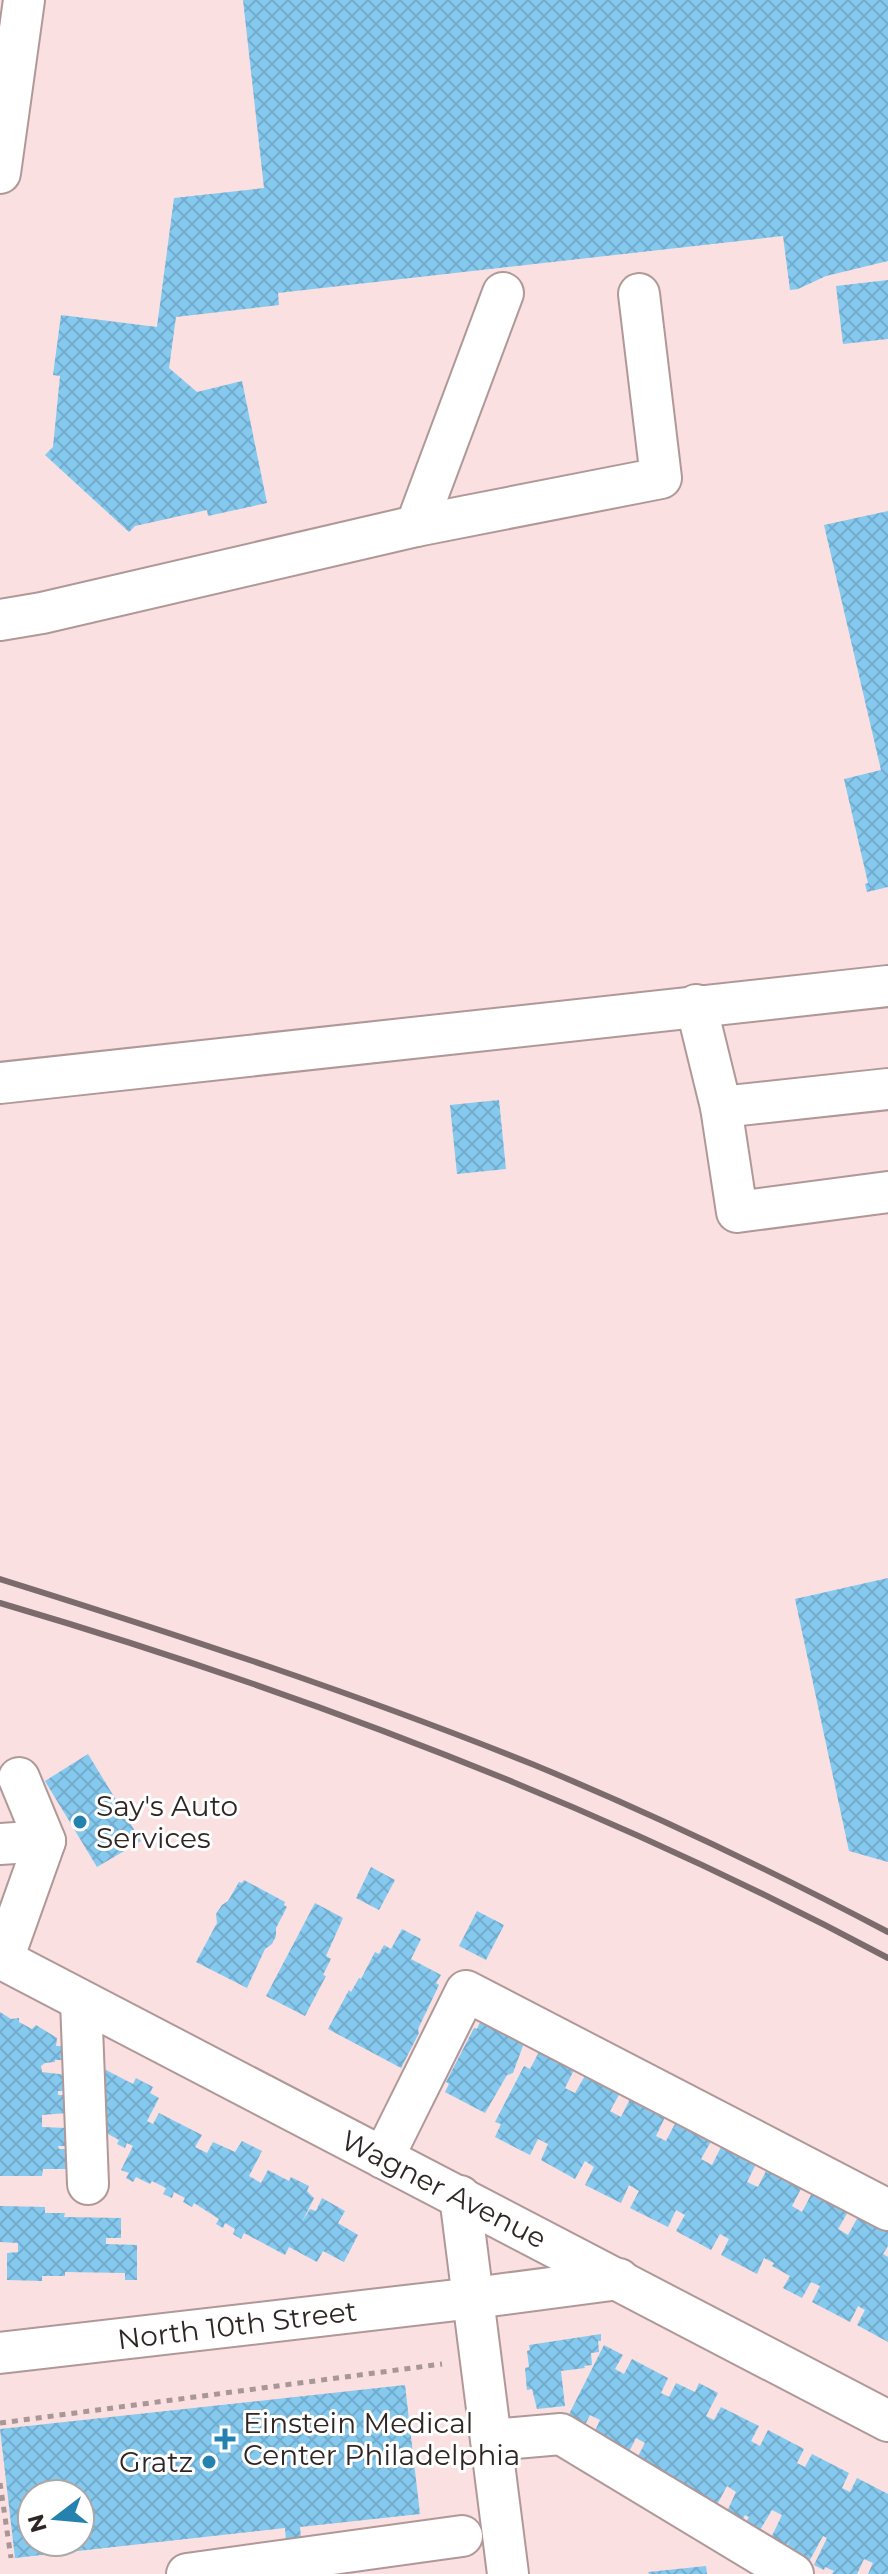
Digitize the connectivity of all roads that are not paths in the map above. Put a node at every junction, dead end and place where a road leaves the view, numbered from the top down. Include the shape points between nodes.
1 (24, 0) edge
2 (5, 91) edge
3 (0, 173) edge
4 (503, 293) dead end
5 (639, 294) dead end
6 (416, 526) junction
7 (0, 620) edge
8 (888, 986) edge
9 (696, 1005) junction
10 (0, 1083) edge
11 (888, 1089) edge
12 (721, 1107) junction
13 (888, 1192) edge
14 (19, 1778) dead end
15 (45, 1841) junction
16 (0, 1844) edge
17 (1, 1959) edge
18 (81, 2001) junction
19 (383, 2158) junction
20 (88, 2184) dead end
21 (460, 2196) junction
22 (888, 2210) edge
23 (619, 2279) junction
24 (474, 2298) junction
25 (0, 2353) edge
26 (888, 2421) edge
27 (492, 2440) junction
28 (462, 2536) dead end
29 (187, 2574) edge
30 (508, 2574) edge
31 (793, 2574) edge

1 - 2 street
2 - 3 street
4 - 6 street
5 - 6 street via 661,478
6 - 7 street
8 - 9 street
9 - 10 street
9 - 12 street
11 - 12 street
12 - 13 street via 737,1212
14 - 15 street
15 - 16 street
15 - 17 street
17 - 18 street, Wagner Avenue
18 - 19 street, Wagner Avenue
18 - 20 street
19 - 21 street, Wagner Avenue
19 - 22 street via 466,1991
21 - 23 street, Wagner Avenue
21 - 24 street
23 - 24 street, North 10th Street
23 - 26 street, Wagner Avenue
24 - 25 street, North 10th Street
24 - 27 street
27 - 30 street
27 - 31 street via 561,2434
28 - 29 street

